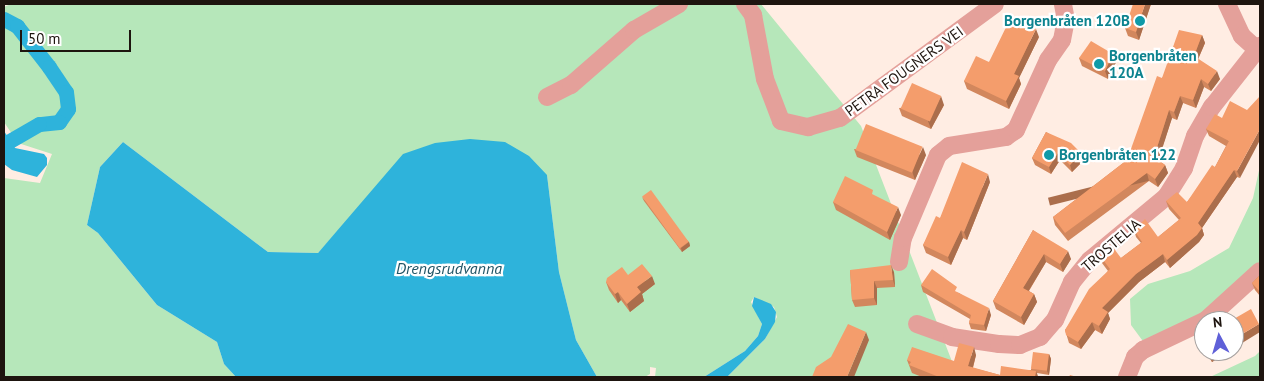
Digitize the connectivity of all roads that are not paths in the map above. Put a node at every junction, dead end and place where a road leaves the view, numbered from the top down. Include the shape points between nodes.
1 (680, 4) edge
2 (744, 4) edge
3 (995, 4) edge
4 (1063, 4) edge
5 (1227, 4) edge
6 (1258, 49) edge
7 (547, 97) dead end
8 (899, 262) dead end
9 (1260, 271) edge
10 (1215, 311) edge
11 (917, 324) dead end
12 (1194, 326) edge
13 (1127, 377) edge

1 - 7 street via 634,30 571,85
2 - 3 street, PETRA FOUGNERS VEI via 753,15 765,79 781,121 808,127 840,118
4 - 8 street via 1066,20 1062,40 1048,60 1016,130 1006,137 948,146 938,155 903,238
5 - 6 street via 1242,36
6 - 11 street, TROSTELIA via 1212,107 1195,136 1184,168 1166,197 1090,260 1072,282 1055,320 1040,337 1020,345 999,344 952,337
9 - 10 street
12 - 13 street via 1143,350 1135,357

